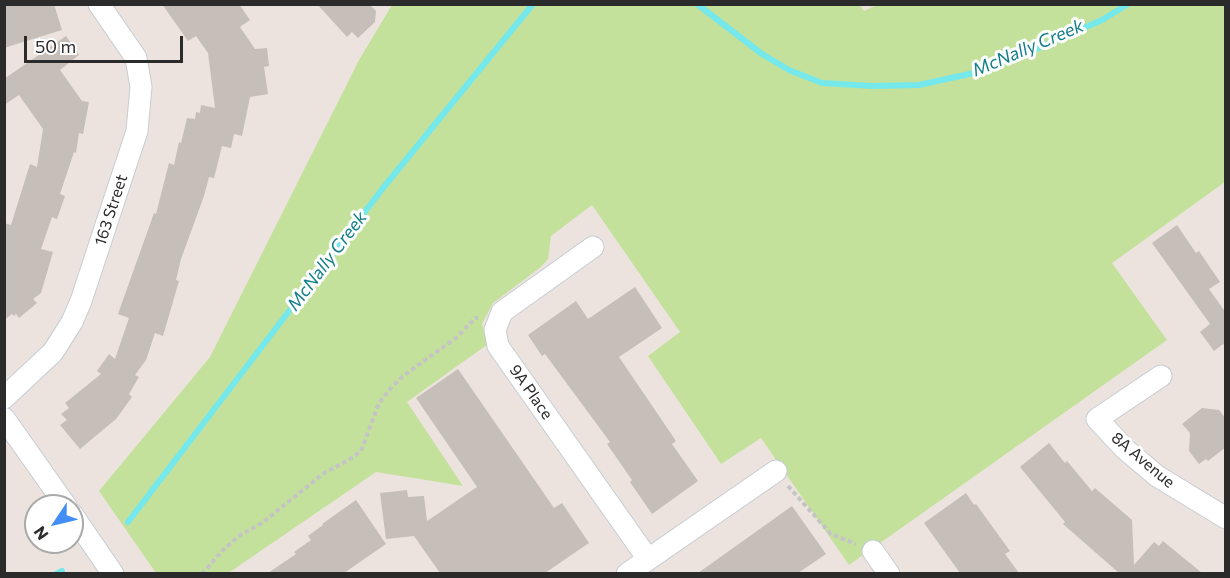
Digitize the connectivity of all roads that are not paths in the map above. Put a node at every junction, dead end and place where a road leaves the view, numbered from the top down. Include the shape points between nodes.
1 (99, 4) edge
2 (593, 246) dead end
3 (1161, 376) dead end
4 (4, 398) edge
5 (4, 418) edge
6 (776, 471) road end
7 (58, 494) edge
8 (1226, 518) edge
9 (84, 531) edge
10 (873, 551) road end
11 (648, 559) junction
12 (113, 573) edge
13 (627, 573) edge
14 (889, 573) edge

1 - 4 street, 163 Street via 136,58 141,87 136,131 72,322 53,352
2 - 11 street, 9A Place via 502,312 495,330 498,346
3 - 8 street, 8A Avenue via 1097,419 1157,476
5 - 7 street
6 - 11 street
9 - 12 street
10 - 14 street
11 - 13 street

